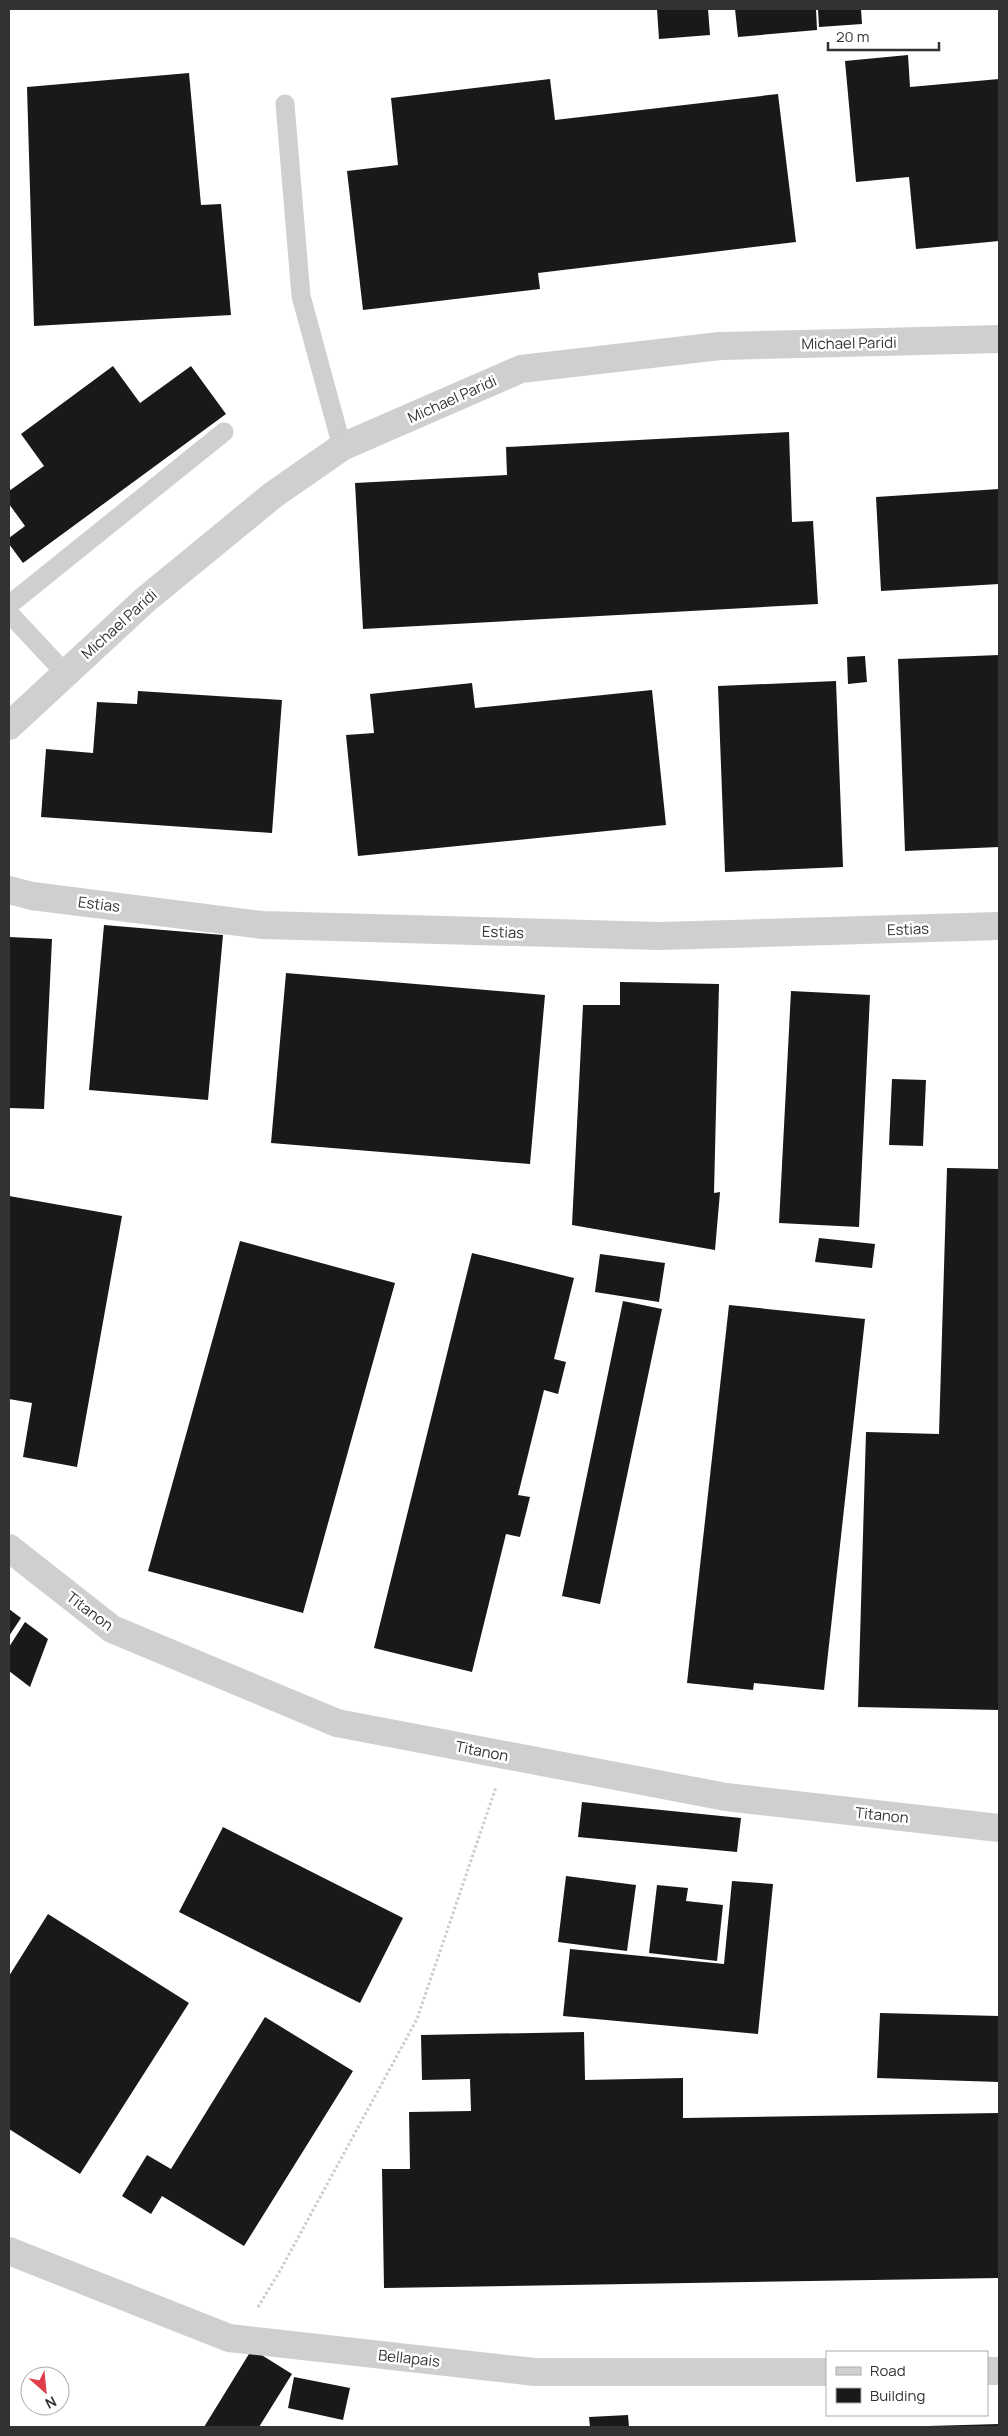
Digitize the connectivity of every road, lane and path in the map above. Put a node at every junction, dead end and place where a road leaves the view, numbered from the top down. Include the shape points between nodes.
1 (285, 104) dead end
2 (999, 339) edge
3 (224, 432) dead end
4 (342, 447) junction
5 (9, 605) edge
6 (9, 613) edge
7 (65, 674) junction
8 (9, 726) edge
9 (9, 890) edge
10 (999, 926) edge
11 (9, 1548) edge
12 (506, 1756) junction
13 (999, 1828) edge
14 (9, 2251) edge
15 (238, 2339) junction
16 (826, 2372) edge

1 - 4 lane via 301,296
2 - 4 street, Michael Paridi via 720,346 521,369
3 - 5 lane
4 - 7 street, Michael Paridi via 273,496 145,600
6 - 7 lane
7 - 8 street, Michael Paridi
9 - 10 street, Estias via 32,896 262,925 659,936
11 - 12 street, Titanon via 112,1629 310,1712 337,1723
12 - 13 street, Titanon via 726,1798
12 - 15 path via 418,2019 281,2269
14 - 15 street, Bellapais
15 - 16 street, Bellapais via 535,2372

